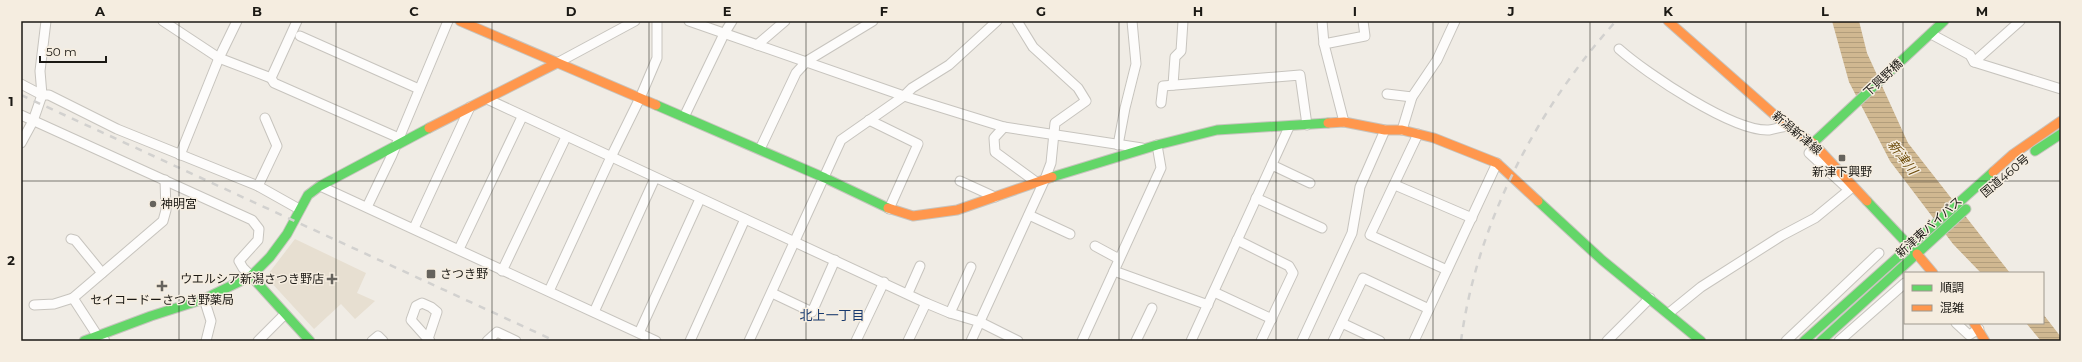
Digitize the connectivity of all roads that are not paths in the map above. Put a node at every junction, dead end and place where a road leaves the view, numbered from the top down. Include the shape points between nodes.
1 (46, 21) edge
2 (163, 21) edge
3 (237, 21) edge
4 (297, 21) edge
5 (448, 21) edge
6 (460, 21) edge
7 (635, 21) edge
8 (657, 21) edge
9 (689, 21) edge
10 (732, 21) edge
11 (784, 21) edge
12 (873, 21) edge
13 (997, 21) edge
14 (1017, 21) edge
15 (1132, 21) edge
16 (1183, 21) edge
17 (1322, 21) edge
18 (1363, 21) edge
19 (1455, 21) edge
20 (1668, 21) edge
21 (1944, 21) edge
22 (2020, 21) edge
23 (724, 34) junction
24 (1931, 34) junction
25 (300, 36) dead end
26 (1324, 44) junction
27 (757, 45) junction
28 (1619, 49) dead end
29 (219, 58) junction
30 (807, 61) junction
31 (1974, 62) junction
32 (557, 63) junction
33 (271, 78) junction
34 (21, 84) edge
35 (1173, 85) junction
36 (419, 89) junction
37 (2061, 89) edge
38 (1386, 94) dead end
39 (42, 95) junction
40 (904, 96) junction
41 (1412, 97) junction
42 (640, 98) junction
43 (487, 100) junction
44 (1161, 103) dead end
45 (470, 107) junction
46 (21, 115) edge
47 (522, 117) junction
48 (684, 117) junction
49 (266, 118) dead end
50 (869, 120) junction
51 (33, 121) junction
52 (2061, 121) edge
53 (1344, 122) junction
54 (1308, 125) junction
55 (1787, 126) junction
56 (1004, 127) junction
57 (1289, 127) junction
58 (1385, 130) junction
59 (1402, 130) junction
60 (1052, 134) junction
61 (1418, 134) junction
62 (2061, 134) edge
63 (566, 137) junction
64 (397, 141) junction
65 (21, 143) edge
66 (1118, 145) junction
67 (1814, 145) junction
68 (1152, 147) junction
69 (760, 149) junction
70 (180, 155) junction
71 (610, 157) junction
72 (2027, 157) dead end
73 (1497, 163) junction
74 (1272, 165) junction
75 (655, 178) junction
76 (825, 178) junction
77 (1045, 179) junction
78 (165, 180) junction
79 (960, 182) dead end
80 (1036, 182) junction
81 (1310, 183) dead end
82 (1395, 185) junction
83 (258, 186) junction
84 (320, 186) junction
85 (1986, 191) dead end
86 (995, 197) junction
87 (1256, 198) junction
88 (700, 199) junction
89 (367, 207) junction
90 (299, 209) junction
91 (889, 209) junction
92 (1029, 215) junction
93 (1472, 218) junction
94 (745, 220) junction
95 (414, 228) junction
96 (1322, 228) dead end
97 (1070, 234) dead end
98 (71, 239) dead end
99 (1237, 240) junction
100 (795, 242) junction
101 (1909, 245) junction
102 (1095, 246) dead end
103 (460, 249) junction
104 (1879, 253) dead end
105 (1917, 254) junction
106 (1118, 259) junction
107 (835, 260) junction
108 (920, 266) dead end
109 (971, 267) dead end
110 (502, 270) junction
111 (1447, 270) junction
112 (1114, 271) junction
113 (1932, 272) edge
114 (102, 274) junction
115 (251, 276) junction
116 (884, 282) junction
117 (1904, 284) edge
118 (549, 291) junction
119 (1214, 292) junction
120 (772, 293) junction
121 (908, 293) junction
122 (73, 298) junction
123 (1650, 298) junction
124 (204, 299) junction
125 (926, 303) junction
126 (34, 305) dead end
127 (1208, 305) junction
128 (1152, 308) dead end
129 (1429, 309) junction
130 (594, 312) junction
131 (950, 313) junction
132 (1669, 313) junction
133 (285, 314) junction
134 (1272, 319) junction
135 (980, 322) junction
136 (1342, 323) junction
137 (1957, 324) edge
138 (1977, 326) edge
139 (639, 333) junction
140 (98, 335) junction
141 (84, 341) edge
142 (105, 341) edge
143 (206, 341) edge
144 (258, 341) edge
145 (310, 341) edge
146 (372, 341) edge
147 (382, 341) edge
148 (487, 341) edge
149 (516, 341) edge
150 (656, 341) edge
151 (690, 341) edge
152 (749, 341) edge
153 (856, 341) edge
154 (908, 341) edge
155 (971, 341) edge
156 (1018, 341) edge
157 (1082, 341) edge
158 (1136, 341) edge
159 (1191, 341) edge
160 (1261, 341) edge
161 (1302, 341) edge
162 (1334, 341) edge
163 (1380, 341) edge
164 (1414, 341) edge
165 (1607, 341) edge
166 (1701, 341) edge
167 (1786, 341) edge
168 (1804, 341) edge
169 (1821, 341) edge
170 (1839, 341) edge
171 (1985, 341) edge

1 - 39 street via 40,71
2 - 29 street
3 - 29 street
4 - 33 street
5 - 36 street
6 - 32 main road
7 - 32 street
8 - 42 street via 657,58
9 - 23 street
10 - 23 street
11 - 27 street
12 - 30 street
13 - 40 street via 949,65 912,88
14 - 60 street via 1033,47 1078,88 1086,101 1055,123
15 - 66 street via 1136,64
16 - 35 street via 1181,51 1175,57
17 - 26 street
18 - 26 street via 1365,36
19 - 41 street via 1436,60
20 - 55 main road, 新潟新津線
21 - 24 main road, 下興野橋
22 - 31 street
23 - 27 street
23 - 48 street
24 - 31 street via 1970,55
24 - 67 main road, 下興野橋
25 - 36 street
26 - 53 street
27 - 30 street
28 - 55 street via 1637,65 1682,93 1742,125 1768,130
29 - 33 street
29 - 70 street
30 - 40 street
30 - 69 street via 796,73
31 - 37 street
32 - 42 main road
32 - 43 main road
33 - 64 street via 274,83
34 - 39 street
35 - 44 street via 1163,86
35 - 54 street via 1300,75
36 - 64 street
38 - 41 street
39 - 51 street
39 - 70 street via 49,95 117,129
40 - 50 street
40 - 56 street
41 - 59 street
42 - 48 main road
42 - 71 street
43 - 45 main road
43 - 47 street
45 - 64 main road
45 - 95 street
46 - 51 street
47 - 63 street
47 - 103 street
48 - 69 main road
49 - 83 street via 277,146
50 - 76 street via 841,140
50 - 91 street via 918,144
51 - 65 street
51 - 78 street
52 - 101 main road, 新津東バイパス via 2012,155
53 - 54 main road
53 - 58 main road
54 - 57 main road
55 - 67 main road, 新潟新津線
56 - 60 street
56 - 80 street via 994,138 995,152
57 - 68 main road via 1217,130
57 - 74 street
58 - 59 main road
58 - 161 street via 1360,187 1352,233
59 - 61 main road
60 - 66 street
60 - 77 street via 1051,163
61 - 73 main road
61 - 82 street
62 - 72 main road, 国道460号
63 - 71 street
63 - 110 street
64 - 84 main road
64 - 89 street
66 - 68 street
67 - 101 main road, 新潟新津線
67 - 132 street via 1809,153 1849,190 1815,218 1781,236 1701,288
68 - 77 main road
68 - 106 street via 1161,168
69 - 76 main road
70 - 83 street
71 - 75 street
71 - 118 street
73 - 93 street
73 - 123 main road via 1602,260
74 - 81 street
74 - 87 street
75 - 88 street
75 - 130 street
76 - 91 main road
76 - 100 street
77 - 80 main road
77 - 92 street
78 - 114 street via 166,210 163,221
78 - 115 street via 252,220 259,230 258,240 239,261
79 - 86 street
80 - 86 main road
82 - 93 street
82 - 111 street via 1370,235
83 - 90 street
84 - 89 street
84 - 90 main road via 308,195
85 - 105 main road, 国道460号
86 - 91 main road via 957,210 913,216
87 - 96 street
87 - 99 street
88 - 94 street
88 - 139 street
89 - 95 street
90 - 115 main road via 287,234 270,257
92 - 97 street
92 - 135 street
93 - 111 street
94 - 100 street
94 - 151 street
95 - 103 street
98 - 114 street via 75,240
99 - 119 street
99 - 134 street via 1289,266 1293,273
100 - 107 street
100 - 120 street
101 - 105 main road, 新潟新津線
101 - 168 main road, 新津東バイパス
102 - 106 street
103 - 110 street
104 - 167 street
105 - 113 main road, 新潟新津線
105 - 169 main road, 新津東バイパス
106 - 112 street
107 - 116 street
107 - 120 street via 812,312
108 - 121 street
109 - 131 street
110 - 118 street
111 - 129 street
112 - 127 street
112 - 157 street
114 - 122 street
115 - 124 main road
115 - 133 main road
116 - 121 street
116 - 153 street
117 - 170 street
118 - 130 street
119 - 127 street
119 - 134 street
120 - 152 street
121 - 125 street
122 - 126 street via 54,304
122 - 140 street
123 - 132 main road
123 - 165 street
124 - 140 main road
124 - 143 street via 211,321
125 - 131 street
125 - 154 street
127 - 159 street
128 - 158 street
129 - 136 street via 1363,278
129 - 164 street
130 - 139 street
131 - 135 street
132 - 166 main road
133 - 144 street
133 - 145 main road
134 - 160 street
135 - 155 street
135 - 156 street
136 - 162 street
136 - 163 street
137 - 138 street via 1969,334
138 - 171 main road
139 - 150 street
140 - 141 main road
140 - 142 street
146 - 147 street via 378,336
148 - 149 street via 497,332

